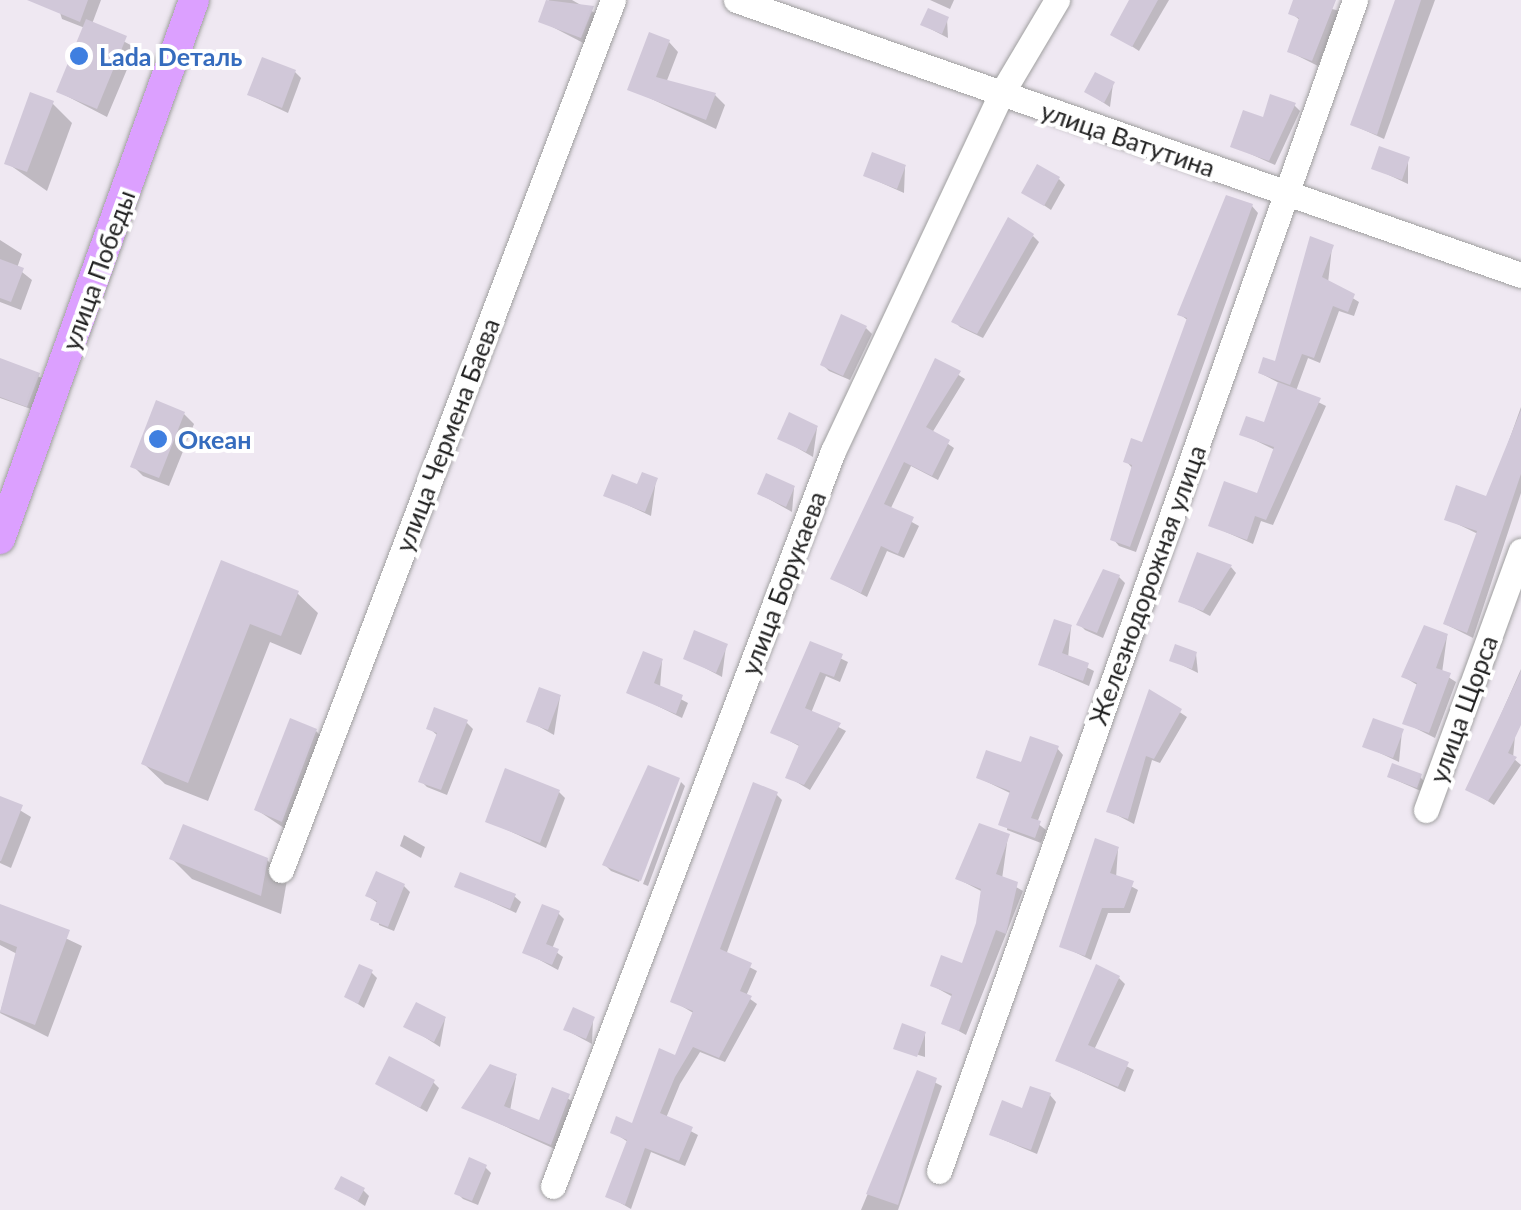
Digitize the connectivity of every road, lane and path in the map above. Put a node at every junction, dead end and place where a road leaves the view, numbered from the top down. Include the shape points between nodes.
1 (194, 0) edge
2 (612, 0) edge
3 (736, 0) edge
4 (1058, 0) edge
5 (1355, 0) edge
6 (1000, 96) junction
7 (1287, 192) junction
8 (1521, 275) edge
9 (7, 498) edge
10 (0, 540) edge
11 (1521, 551) edge
12 (1426, 810) dead end
13 (281, 870) dead end
14 (939, 1171) dead end
15 (553, 1186) dead end

1 - 9 main road, улица Победы
2 - 13 street, улица Чермена Баева
3 - 6 street, улица Ватутина
4 - 6 street, улица Борукаева
5 - 7 street, Железнодорожная улица
6 - 7 street, улица Ватутина
6 - 15 street, улица Борукаева via 833,451
7 - 8 street, улица Ватутина
7 - 14 street, Железнодорожная улица
9 - 10 main road, улица Победы
11 - 12 street, улица Щорса

